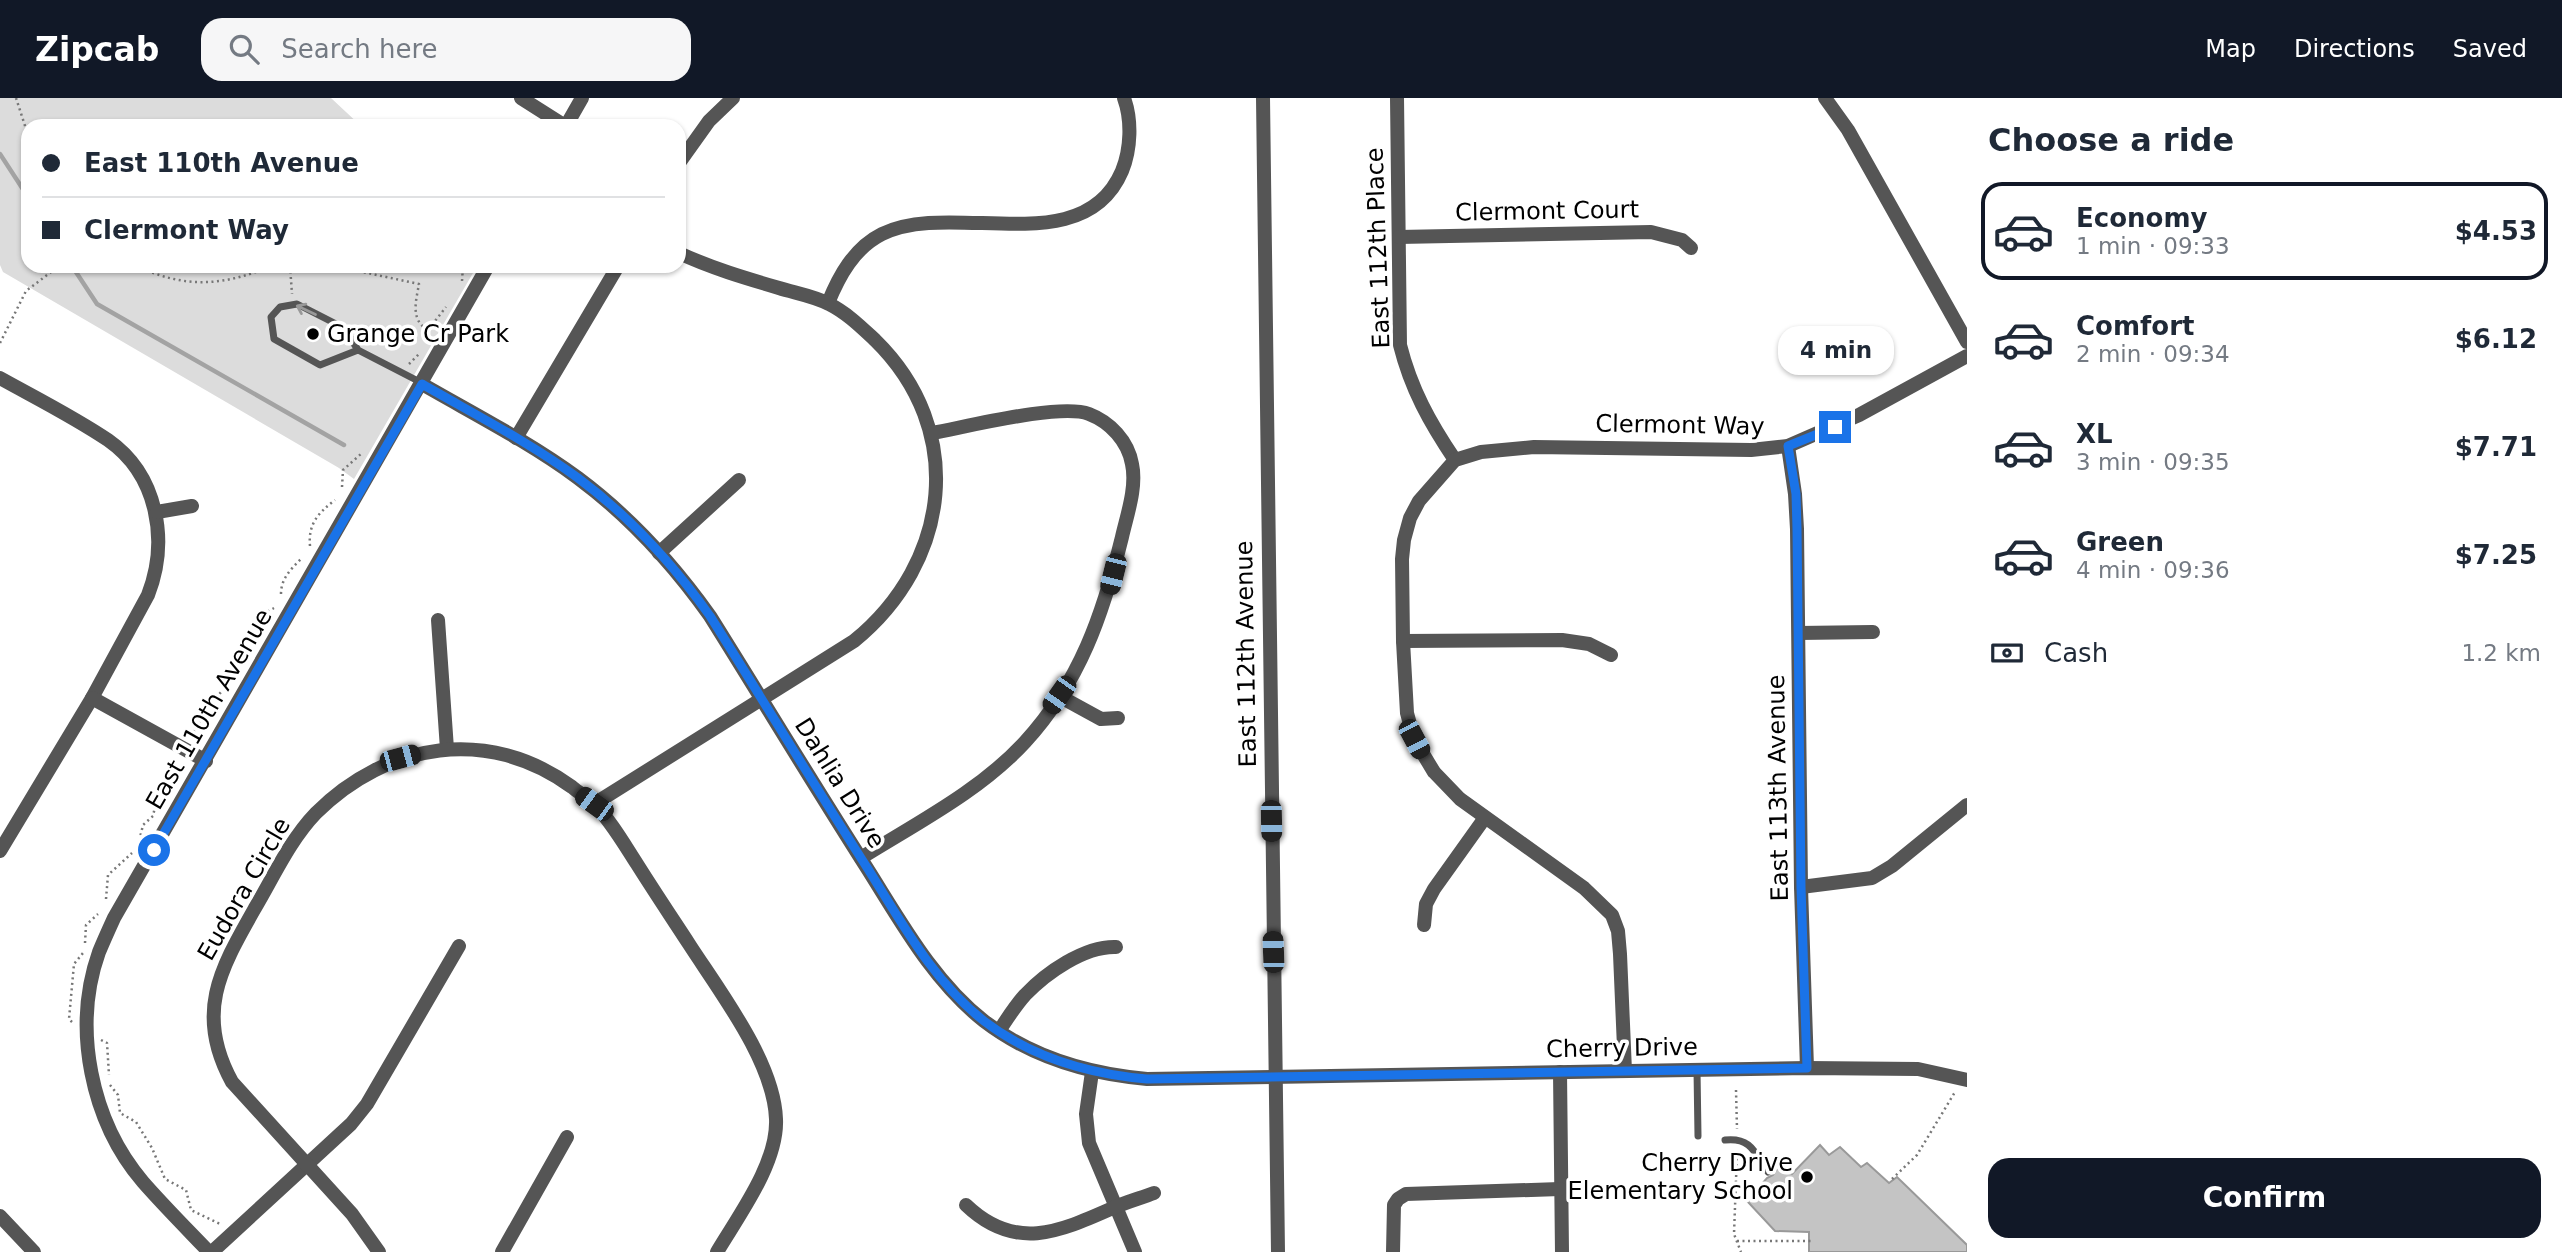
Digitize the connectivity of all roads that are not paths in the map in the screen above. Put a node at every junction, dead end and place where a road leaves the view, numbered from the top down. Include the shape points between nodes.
1 (522, 98) edge
2 (582, 98) edge
3 (733, 98) edge
4 (1124, 98) edge
5 (1263, 98) edge
6 (1397, 98) edge
7 (1825, 98) edge
8 (554, 119) edge
9 (569, 119) edge
10 (686, 153) edge
11 (1399, 237) junction
12 (1691, 247) dead end
13 (686, 256) edge
14 (484, 273) edge
15 (614, 273) edge
16 (828, 303) junction
17 (1967, 342) edge
18 (358, 350) junction
19 (1967, 356) edge
20 (0, 378) edge
21 (422, 384) junction
22 (932, 433) junction
23 (516, 438) junction
24 (1788, 446) junction
25 (1455, 460) junction
26 (739, 480) dead end
27 (192, 506) dead end
28 (156, 512) junction
29 (659, 553) junction
30 (438, 620) dead end
31 (1873, 632) dead end
32 (1799, 633) junction
33 (1403, 641) junction
34 (1611, 655) dead end
35 (1059, 695) junction
36 (92, 698) junction
37 (761, 699) junction
38 (1118, 718) dead end
39 (447, 750) junction
40 (206, 761) junction
41 (594, 804) junction
42 (1967, 805) edge
43 (1484, 818) junction
44 (0, 851) edge
45 (861, 858) junction
46 (1801, 887) junction
47 (1424, 925) dead end
48 (459, 946) dead end
49 (1116, 947) dead end
50 (999, 1031) junction
51 (1807, 1068) junction
52 (1696, 1070) junction
53 (1625, 1071) junction
54 (1091, 1072) junction
55 (1560, 1072) junction
56 (1276, 1077) junction
57 (1962, 1079) edge
58 (1698, 1136) dead end
59 (567, 1137) dead end
60 (1725, 1140) dead end
61 (308, 1165) junction
62 (1768, 1172) dead end
63 (1560, 1189) junction
64 (1154, 1193) dead end
65 (966, 1205) dead end
66 (1116, 1206) junction
67 (0, 1216) edge
68 (34, 1252) edge
69 (210, 1252) edge
70 (379, 1252) edge
71 (502, 1252) edge
72 (718, 1252) edge
73 (1135, 1252) edge
74 (1278, 1252) edge
75 (1393, 1252) edge
76 (1562, 1252) edge

1 - 8 street
2 - 9 street
3 - 10 street
4 - 16 street via 1129,127 1125,162 1113,186 1095,205 1043,223 925,223 896,228 852,258
5 - 56 street, East 112th Avenue
6 - 11 street, East 112th Place
7 - 17 street via 1848,130
11 - 12 street, Clermont Court via 1651,232
11 - 25 street, East 112th Place via 1400,345 1419,402
13 - 16 street via 729,274
14 - 21 street, East 110th Avenue
15 - 23 street
16 - 22 street via 860,325 901,367
18 -> 18 lane via 344,328 297,304 280,307 271,317 274,339 320,365
18 - 21 lane
19 - 24 street, Clermont Way via 1859,415
20 - 28 street via 110,441 144,480
21 - 23 street, Dahlia Drive
21 - 40 street, East 110th Avenue
22 - 35 street via 1074,410 1105,421 1129,452 1132,488 1106,599 1086,650
22 - 37 street via 936,473 932,521 904,587 884,615 854,641
23 - 29 street, Dahlia Drive via 600,495
24 - 25 street, Clermont Way via 1751,450 1534,447 1481,452
24 - 32 street, East 113th Avenue via 1796,494
25 - 33 street via 1410,518 1402,559
26 - 29 street
27 - 28 street
28 - 36 street via 155,578
29 - 37 street, Dahlia Drive via 710,616
30 - 39 street
31 - 32 street
32 - 46 street, East 113th Avenue
33 - 34 street via 1562,640 1589,644
33 - 43 street via 1407,713 1414,739 1434,772
35 - 38 street via 1101,719
35 - 45 street via 1024,743 973,787
36 - 40 street
36 - 44 street
37 - 41 street
37 - 45 street, Dahlia Drive
39 - 41 street, Eudora Circle via 488,751 528,762
39 - 61 street, Eudora Circle via 423,752 383,766 347,786 316,814 287,854 219,976 214,1011 223,1065 253,1108
40 - 69 street, East 110th Avenue via 114,918 99,953 86,1032 103,1114 118,1146 142,1181
41 - 72 street, Eudora Circle via 621,838 739,1023 768,1078 775,1103 775,1138 769,1157
42 - 46 street via 1872,878
43 - 47 street via 1434,889 1426,904
43 - 53 street via 1584,888 1612,915 1620,954
45 - 50 street, Dahlia Drive via 946,986
46 - 51 street, East 113th Avenue
48 - 61 street via 367,1104
49 - 50 street via 1081,956 1038,984
50 - 54 street, Dahlia Drive
51 - 52 street, Cherry Drive
51 - 57 street, Cherry Drive via 1918,1069
52 - 53 street, Cherry Drive
52 - 58 lane
53 - 55 street, Cherry Drive
54 - 56 street, Dahlia Drive via 1147,1079
54 - 66 street via 1086,1114 1089,1143
55 - 56 street, Cherry Drive
55 - 63 street
56 - 74 street, East 112th Avenue
59 - 71 street
60 - 62 lane via 1748,1143
61 - 69 street
61 - 70 street, Eudora Circle
63 - 75 street via 1406,1194 1394,1205
63 - 76 street
64 - 66 street
65 - 66 street via 998,1229 1031,1237 1076,1226
66 - 73 street
67 - 68 street

